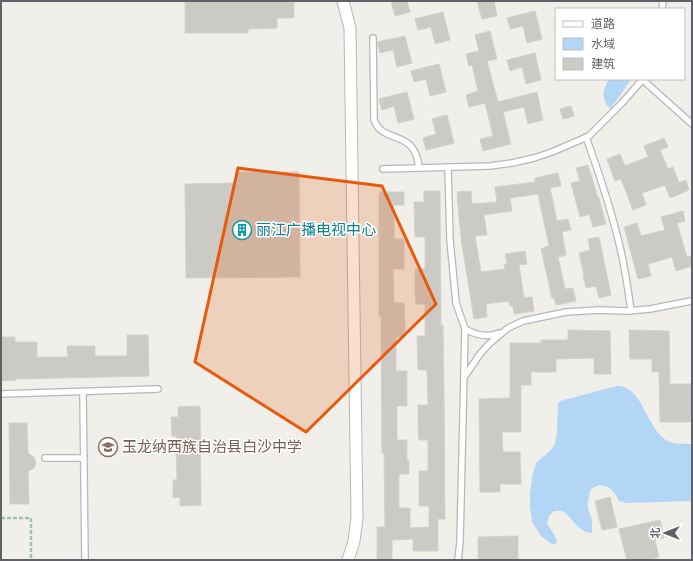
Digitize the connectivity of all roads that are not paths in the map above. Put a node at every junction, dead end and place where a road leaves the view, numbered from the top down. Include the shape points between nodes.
1 (343, 1) edge
2 (373, 38) dead end
3 (642, 80) edge
4 (644, 80) edge
5 (692, 124) edge
6 (586, 137) junction
7 (448, 167) junction
8 (419, 168) junction
9 (383, 169) dead end
10 (692, 300) edge
11 (692, 307) edge
12 (631, 310) junction
13 (465, 329) junction
14 (503, 331) junction
15 (464, 377) junction
16 (158, 389) dead end
17 (83, 392) junction
18 (1, 394) edge
19 (45, 458) dead end
20 (84, 458) junction
21 (85, 560) edge
22 (348, 560) edge
23 (458, 560) edge

1 - 22 street via 350,28 357,518
2 - 8 lane via 374,120 384,133 406,141 416,154
3 - 6 lane
4 - 5 lane
6 - 7 lane via 552,152 512,163
6 - 12 lane via 612,216
7 - 8 lane
7 - 13 lane via 450,240 456,303
8 - 9 lane
10 - 11 lane
10 - 12 lane via 656,308
12 - 14 lane via 566,312 523,321
13 - 14 lane via 480,335 492,335
13 - 15 lane
14 - 15 lane via 480,354
15 - 23 lane
16 - 17 lane
17 - 18 lane
17 - 20 lane
19 - 20 lane
20 - 21 lane

